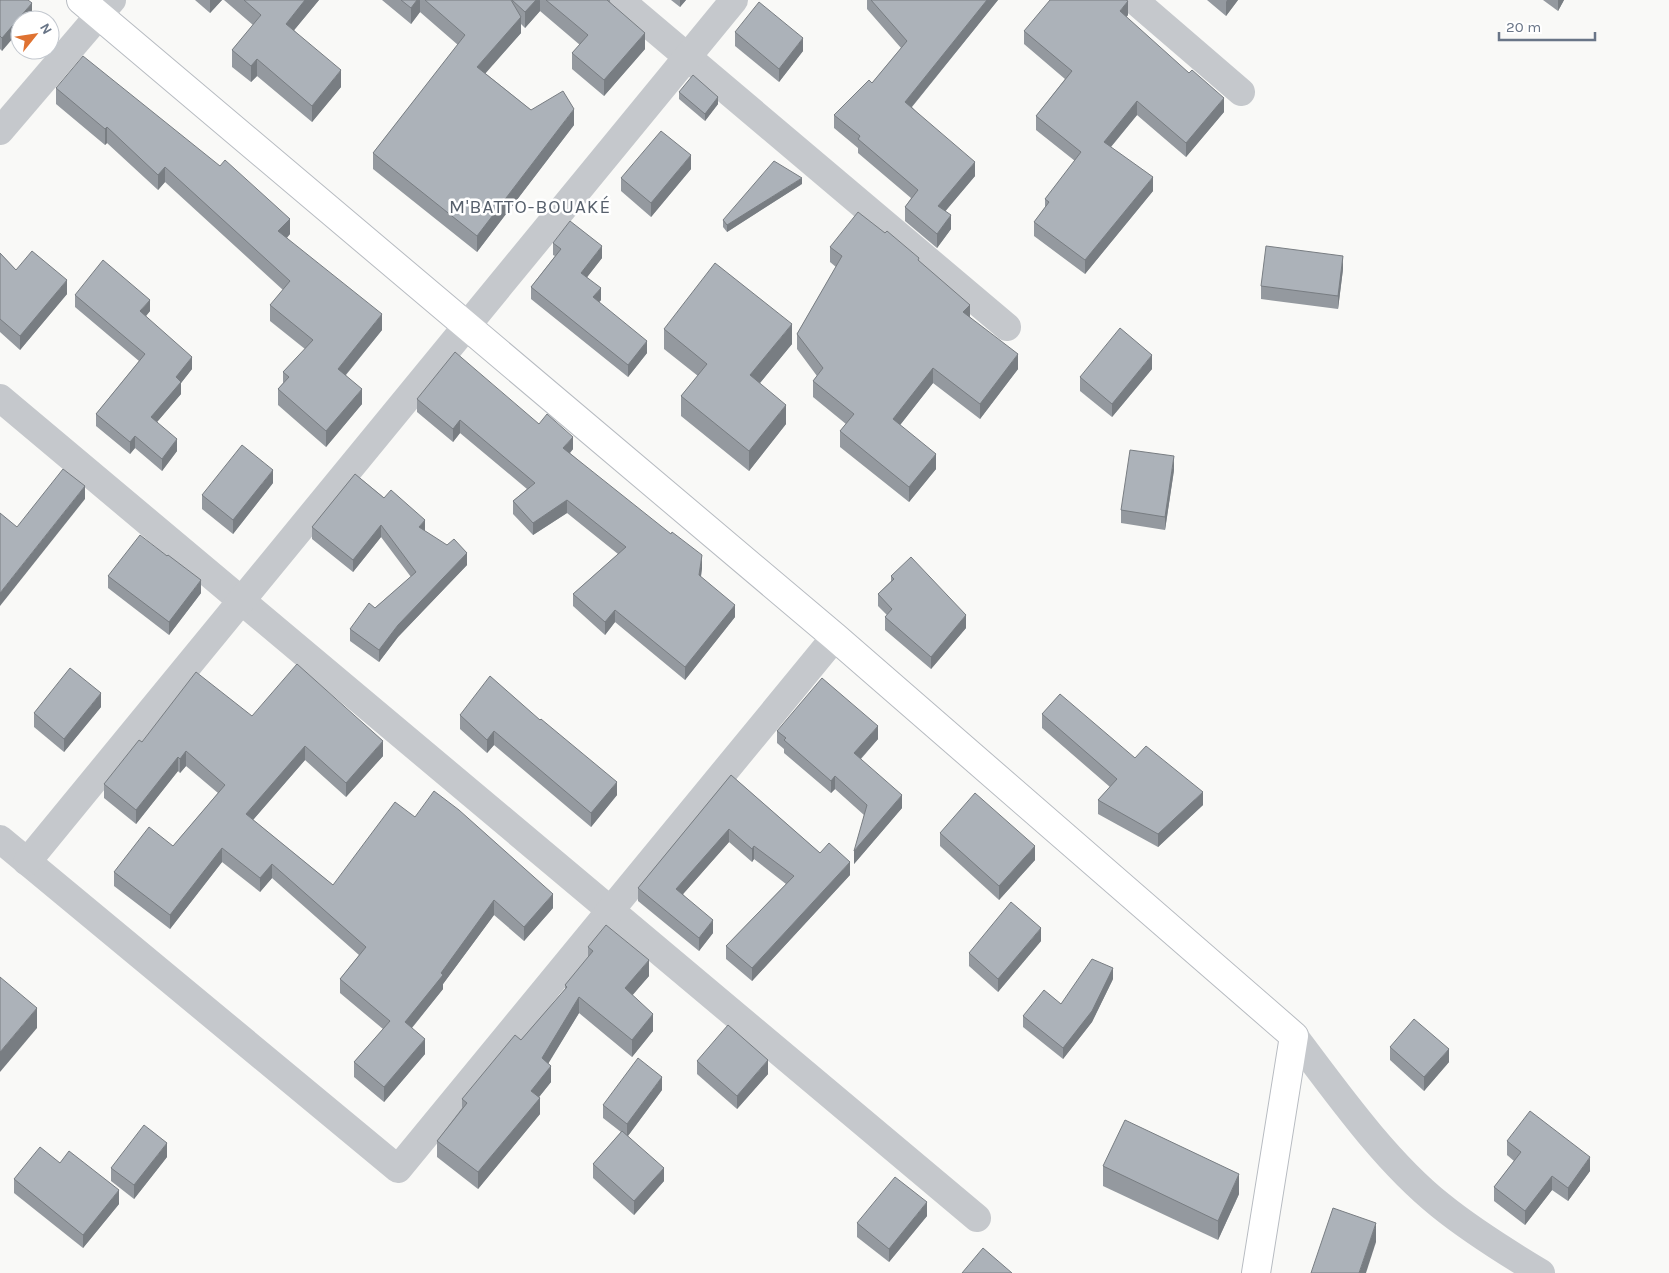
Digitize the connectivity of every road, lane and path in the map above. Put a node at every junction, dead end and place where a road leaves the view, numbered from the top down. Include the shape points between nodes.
1 (620, 0) edge
2 (734, 0) edge
3 (1134, 0) edge
4 (97, 5) edge
5 (687, 57) junction
6 (1241, 92) dead end
7 (0, 131) edge
8 (467, 326) junction
9 (1007, 327) dead end
10 (0, 398) edge
11 (242, 601) junction
12 (835, 637) junction
13 (0, 839) edge
14 (28, 862) junction
15 (610, 910) junction
16 (1294, 1036) junction
17 (977, 1218) dead end
18 (1256, 1273) edge
19 (1541, 1273) edge

1 - 5 street
2 - 5 street
3 - 6 street
4 - 7 street
4 - 8 street
5 - 8 street
5 - 9 street
8 - 11 street
8 - 12 street
10 - 11 street
11 - 14 street
11 - 15 street
12 - 15 street
12 - 16 street
13 - 14 street
14 - 15 street via 398,1169
15 - 17 street
16 - 18 street
16 - 19 street via 1382,1148 1439,1204 1492,1243

